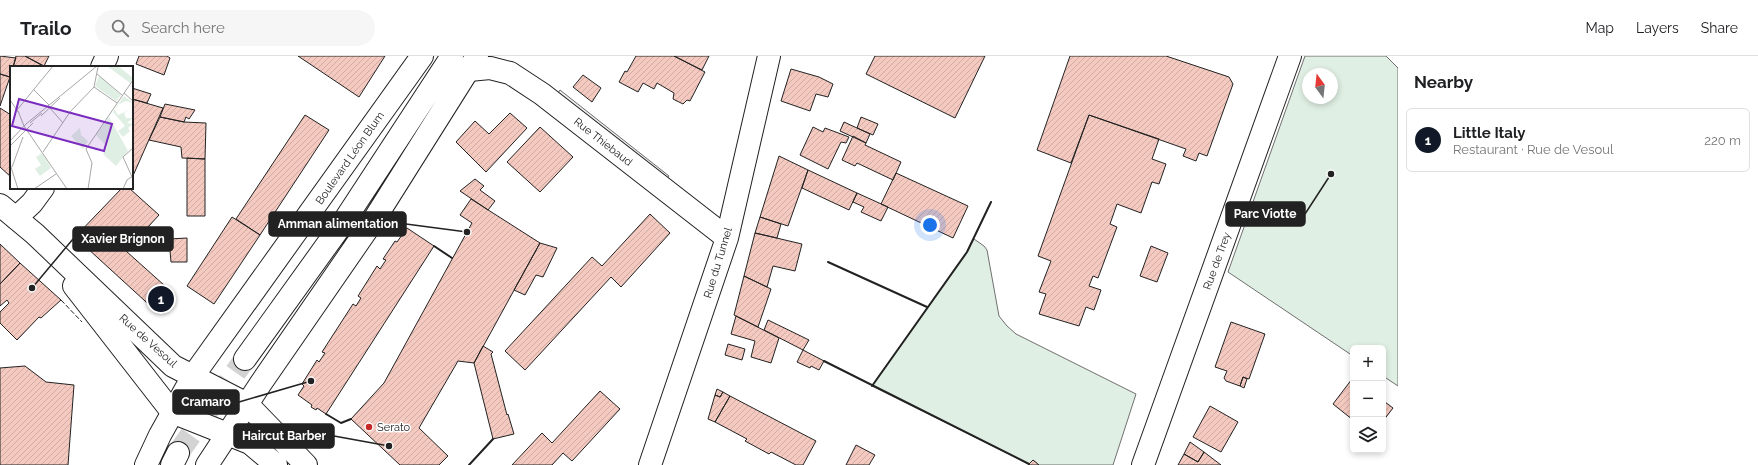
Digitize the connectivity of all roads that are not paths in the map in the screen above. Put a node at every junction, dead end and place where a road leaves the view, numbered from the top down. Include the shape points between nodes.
1 (106, 56) edge
2 (422, 56) edge
3 (452, 56) edge
4 (769, 56) edge
5 (1290, 56) edge
6 (473, 63) edge
7 (102, 66) edge
8 (41, 189) edge
9 (8, 211) edge
10 (35, 234) junction
11 (727, 238) junction
12 (245, 358) tunnel mouth
13 (193, 376) junction
14 (247, 404) junction
15 (172, 412) junction
16 (227, 434) junction
17 (146, 465) edge
18 (207, 465) edge
19 (276, 465) edge
20 (306, 465) edge
21 (650, 465) edge
22 (1143, 465) edge

1 - 7 main road
2 - 13 main road, Boulevard Léon Blum
3 - 12 main road via 342,224
4 - 11 main road, Rue du Tunnel
5 - 22 main road, Rue de Trey
6 - 11 main road, Rue Thiebaud via 510,73 542,94
6 - 14 main road via 375,218
8 - 9 main road via 32,203
9 - 10 main road, Rue de Vesoul
10 - 13 main road, Rue de Vesoul via 173,366
10 - 15 main road, Rue de Vesoul
11 - 21 main road, Rue du Tunnel
13 - 14 main road, Rue de Vesoul
13 - 15 main road, Boulevard Léon Blum
14 - 16 main road
14 - 20 main road, Rue de Vesoul
15 - 16 main road
15 - 17 main road, Boulevard Léon Blum
16 - 18 main road
16 - 19 main road via 250,443

